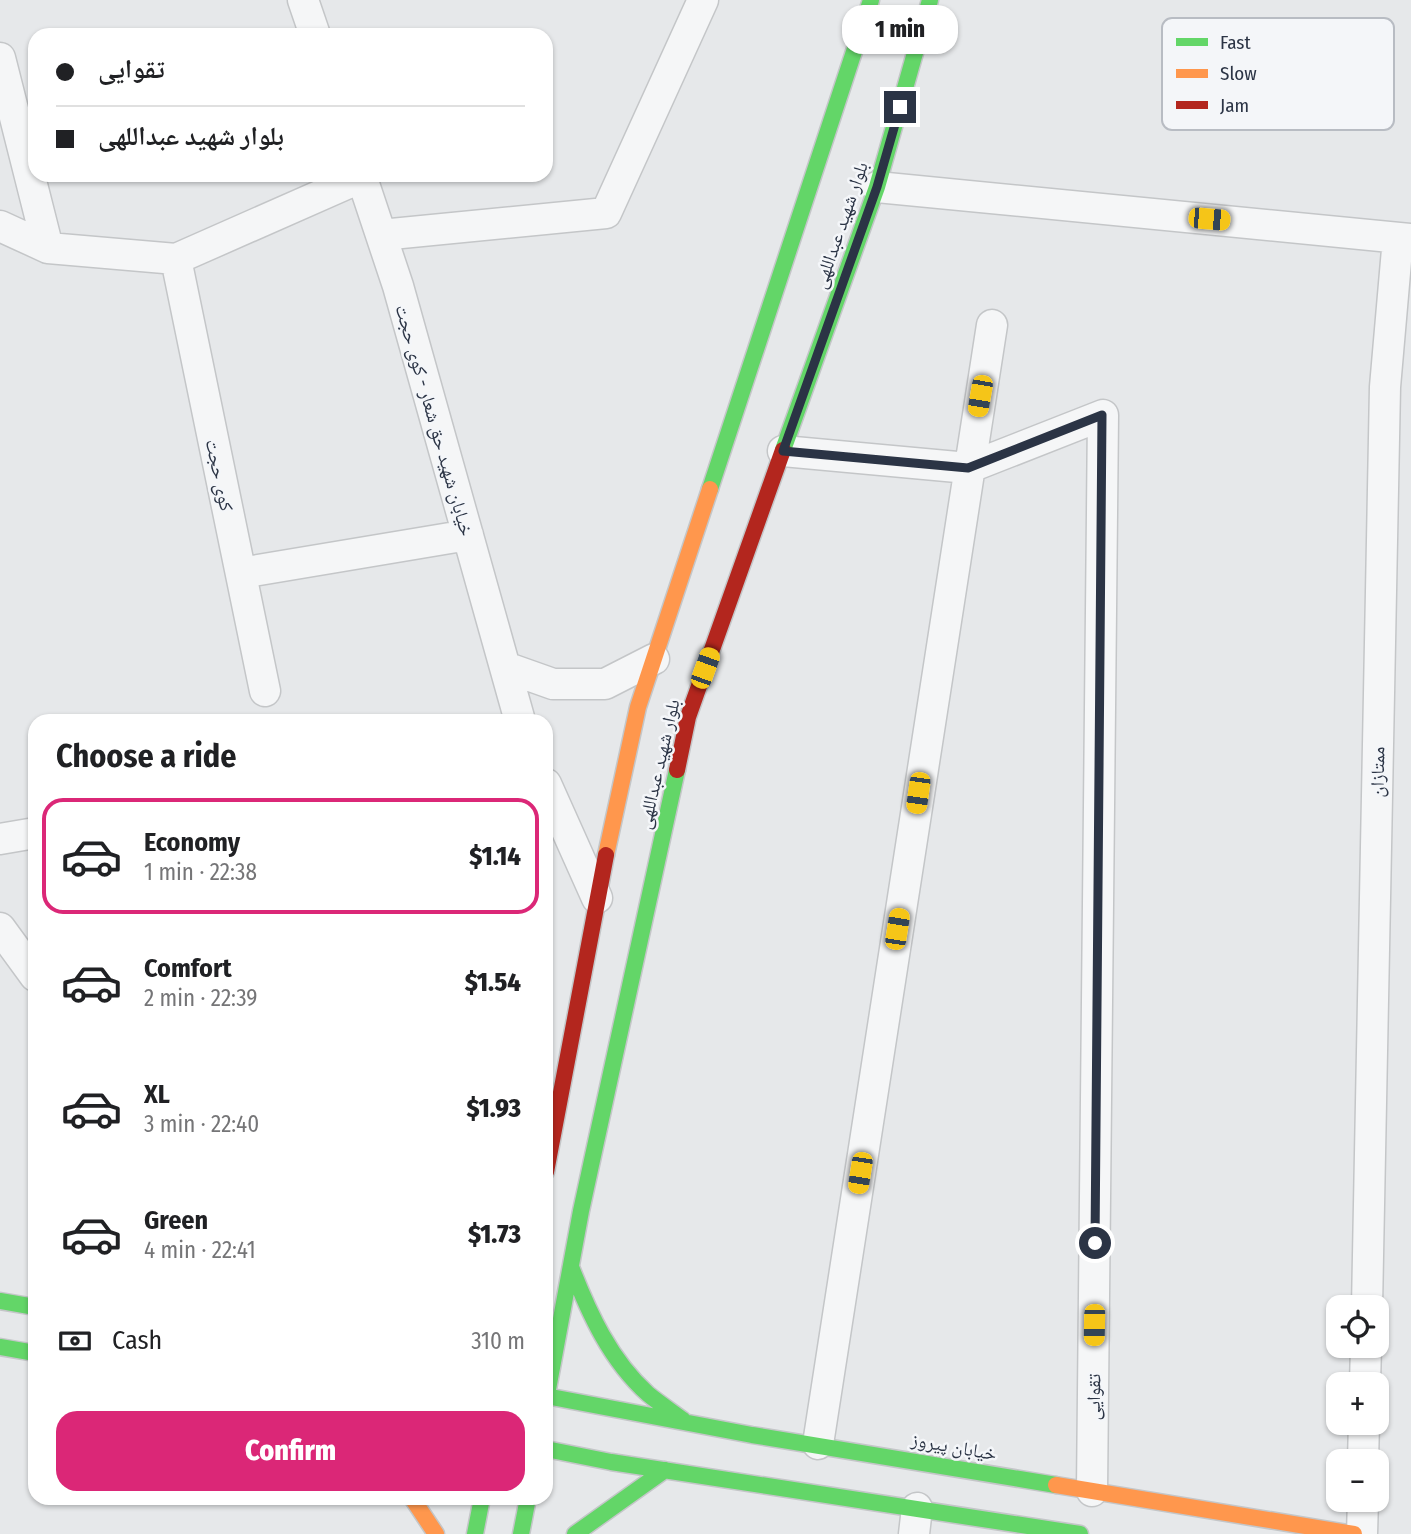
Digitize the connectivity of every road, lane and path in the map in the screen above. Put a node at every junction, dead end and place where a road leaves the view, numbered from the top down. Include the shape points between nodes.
1 (303, 0) edge
2 (703, 0) edge
3 (871, 0) edge
4 (930, 0) edge
5 (313, 28) edge
6 (0, 58) edge
7 (28, 169) edge
8 (31, 182) edge
9 (347, 182) edge
10 (363, 182) edge
11 (877, 187) junction
12 (0, 226) edge
13 (381, 235) junction
14 (1405, 238) edge
15 (48, 248) junction
16 (176, 258) junction
17 (992, 324) dead end
18 (1398, 393) edge
19 (783, 451) junction
20 (968, 468) junction
21 (468, 535) junction
22 (241, 573) junction
23 (654, 659) junction
24 (505, 667) junction
25 (265, 691) dead end
26 (518, 714) edge
27 (553, 800) edge
28 (28, 834) edge
29 (0, 839) edge
30 (597, 898) junction
31 (2, 934) edge
32 (28, 967) edge
33 (553, 1134) edge
34 (571, 1267) junction
35 (1367, 1295) edge
36 (0, 1301) edge
37 (564, 1304) junction
38 (28, 1306) edge
39 (553, 1308) edge
40 (0, 1347) edge
41 (28, 1352) edge
42 (553, 1361) edge
43 (553, 1398) edge
44 (688, 1423) junction
45 (818, 1444) junction
46 (553, 1450) edge
47 (665, 1470) junction
48 (1092, 1491) junction
49 (417, 1505) edge
50 (481, 1505) edge
51 (527, 1505) edge
52 (1363, 1512) edge
53 (916, 1521) edge
54 (436, 1534) edge
55 (475, 1534) edge
56 (521, 1534) edge
57 (575, 1534) edge
58 (1080, 1534) edge
59 (1354, 1534) edge
60 (1362, 1534) edge

1 - 5 street
2 - 13 street via 606,213
3 - 23 main road, بلوار شهید عبداللهی
4 - 11 main road, بلوار شهید عبداللهی
6 - 7 street
8 - 15 street
9 - 16 street
10 - 13 street, خیابان شهید حق شعار - کوی حجت
11 - 14 street
11 - 19 main road, بلوار شهید عبداللهی
12 - 15 street
13 - 21 street, خیابان شهید حق شعار - کوی حجت
14 - 18 street, ممتازان
15 - 16 street
16 - 22 street, کوی حجت
17 - 20 street
18 - 35 street, ممتازان
19 - 20 street, تقوایی
19 - 34 main road, بلوار شهید عبداللهی via 688,717
20 - 45 street
20 - 48 street, تقوایی via 1102,415
21 - 22 street
21 - 24 street, خیابان شهید حق شعار - کوی حجت
22 - 25 street, کوی حجت
23 - 24 street via 606,684 553,684
23 - 30 main road, بلوار شهید عبداللهی via 638,707
24 - 26 street, خیابان شهید حق شعار - کوی حجت
27 - 30 street
28 - 29 street
30 - 33 main road, بلوار شهید عبداللهی
31 - 32 street
34 - 37 main road, بلوار شهید عبداللهی
34 - 44 main road via 584,1302 623,1366 647,1393
36 - 38 main road
37 - 39 main road
37 - 42 main road, بلوار شهید عبداللهی
40 - 41 main road
43 - 44 main road, خیابان پیروز
44 - 45 main road, خیابان پیروز
45 - 48 main road, خیابان پیروز
46 - 47 main road
47 - 53 main road
47 - 57 main road
48 - 59 main road, خیابان پیروز
49 - 54 main road
50 - 55 main road
51 - 56 main road
52 - 60 street
53 - 58 main road

